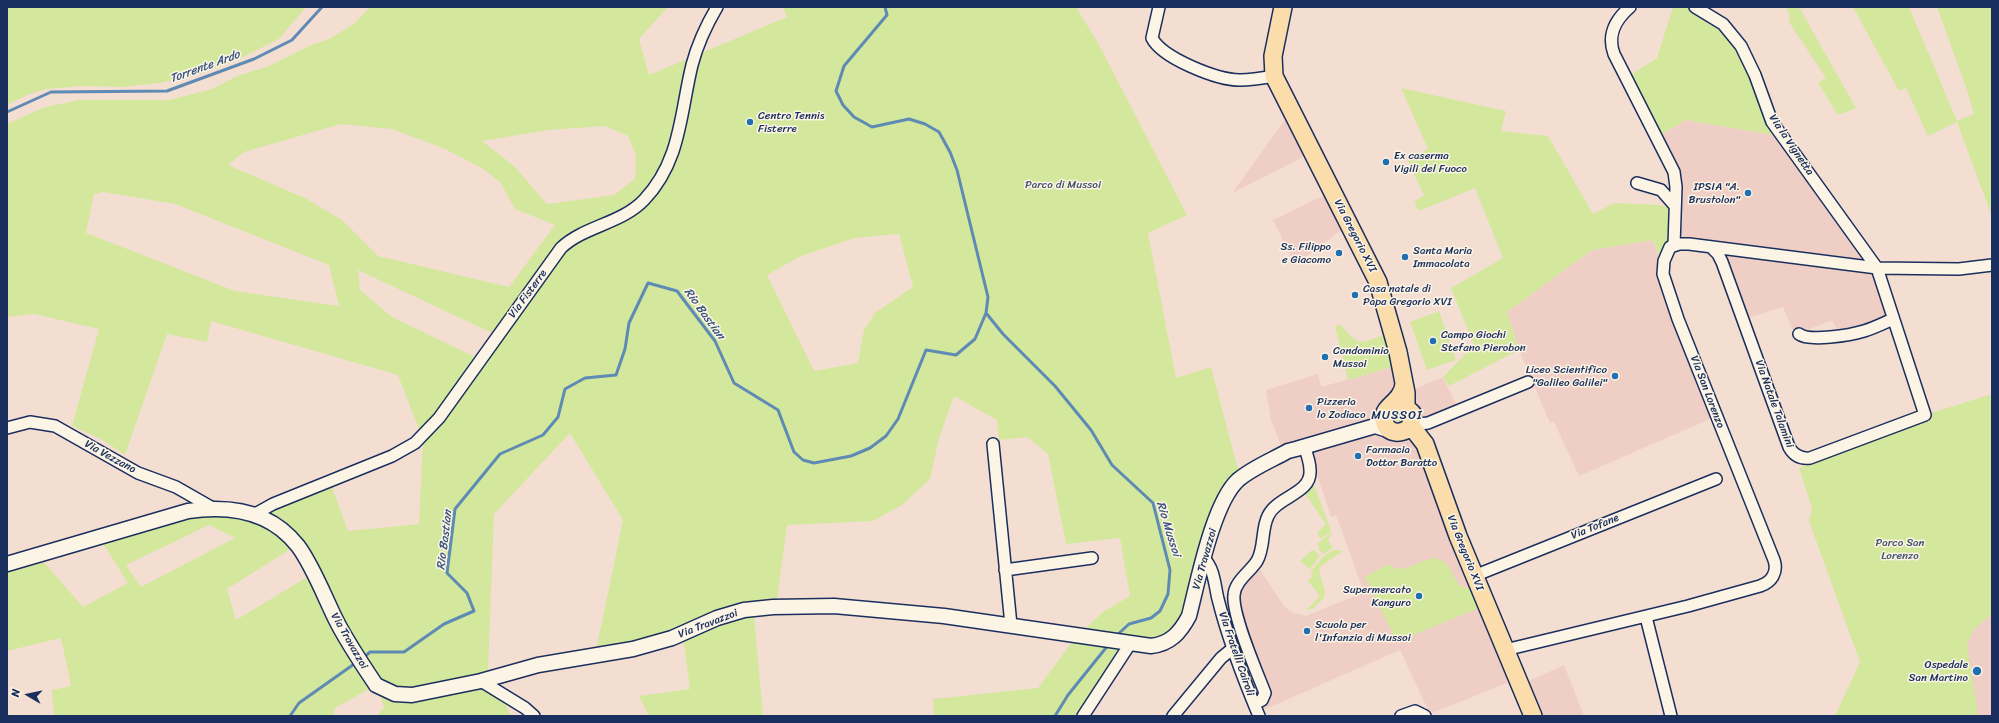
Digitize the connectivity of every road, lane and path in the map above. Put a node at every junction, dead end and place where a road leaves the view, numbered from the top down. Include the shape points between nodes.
1 (717, 7) edge
2 (1283, 7) edge
3 (1630, 7) edge
4 (1695, 7) edge
5 (1156, 9) edge
6 (1274, 76) junction
7 (1637, 183) dead end
8 (1675, 206) junction
9 (1674, 245) junction
10 (1711, 247) junction
11 (1992, 265) edge
12 (1877, 268) junction
13 (1893, 319) junction
14 (1799, 334) dead end
15 (1528, 382) dead end
16 (1925, 416) joint
17 (1401, 421) junction
18 (7, 428) edge
19 (993, 444) dead end
20 (1304, 446) junction
21 (1716, 479) dead end
22 (211, 507) junction
23 (255, 514) junction
24 (1092, 558) dead end
25 (1204, 559) junction
26 (7, 564) edge
27 (1005, 570) junction
28 (1474, 576) junction
29 (1646, 617) junction
30 (1011, 625) junction
31 (1127, 643) junction
32 (1232, 649) junction
33 (1505, 650) junction
34 (481, 681) junction
35 (1254, 704) junction
36 (534, 716) edge
37 (1083, 716) edge
38 (1173, 716) edge
39 (1259, 716) edge
40 (1401, 716) edge
41 (1424, 716) edge
42 (1533, 716) edge
43 (1671, 716) edge

1 - 23 street, Via Fisterre via 694,59 676,143 660,179 644,200 625,215 572,239 561,248 439,418 415,443 392,456 273,504
2 - 6 main road via 1273,56
3 - 8 street via 1618,19 1610,42 1674,172
4 - 12 street, Via la Vignetta via 1723,24 1742,46 1772,122
5 - 6 street via 1152,38 1155,43 1186,64 1232,80
6 - 17 main road, Via Gregorio XVI via 1378,282 1390,320 1404,382 1400,397
7 - 8 street via 1661,190
8 - 9 street
9 - 10 street
9 - 29 street, Via San Lorenzo via 1665,256 1663,274 1678,319 1776,566 1770,581 1760,586
10 - 12 street
10 - 16 street, Via Natale Talamini via 1722,262 1789,448 1794,454 1810,458
11 - 12 street via 1959,269
12 - 13 street, Via la Vignetta
13 - 14 street via 1863,331 1838,336 1807,338
13 - 16 street, Via la Vignetta
15 - 17 street
17 - 20 street, Via Travazzoi
17 - 28 main road, Via Gregorio XVI via 1426,449
18 - 22 street, Via Vezzano via 30,422 55,426 138,473 176,487
19 - 27 street
20 - 25 street, Via Travazzoi via 1288,451 1250,472 1232,486 1217,516
20 - 35 street, Via Fratelli Cairoli via 1310,479 1304,488 1279,502 1268,516 1260,556 1238,584 1234,596 1235,612 1265,693 1262,700
21 - 28 street, Via Tofane
22 - 23 street, Via Vezzano
22 - 26 street, Via Vezzano via 170,516
23 - 34 street, Via Travazzoi via 276,527 298,546 338,624 376,685 401,696
24 - 27 street
25 - 31 street, Via Travazzoi via 1188,616 1180,631 1171,640 1162,644 1145,646
25 - 32 street, Via Fratelli Cairoli via 1211,569
27 - 30 street
28 - 33 main road, Via Gregorio XVI
29 - 33 street, Via San Lorenzo
29 - 43 street
30 - 31 street, Via Travazzoi
30 - 34 street, Via Travazzoi via 834,606 744,610 717,618 672,638 633,649 538,665
31 - 37 street
32 - 35 street, Via Fratelli Cairoli
32 - 38 street via 1221,658
33 - 42 main road, Via Gregorio XVI
34 - 36 street
35 - 39 street, Via Fratelli Cairoli
40 - 41 street via 1415,711

